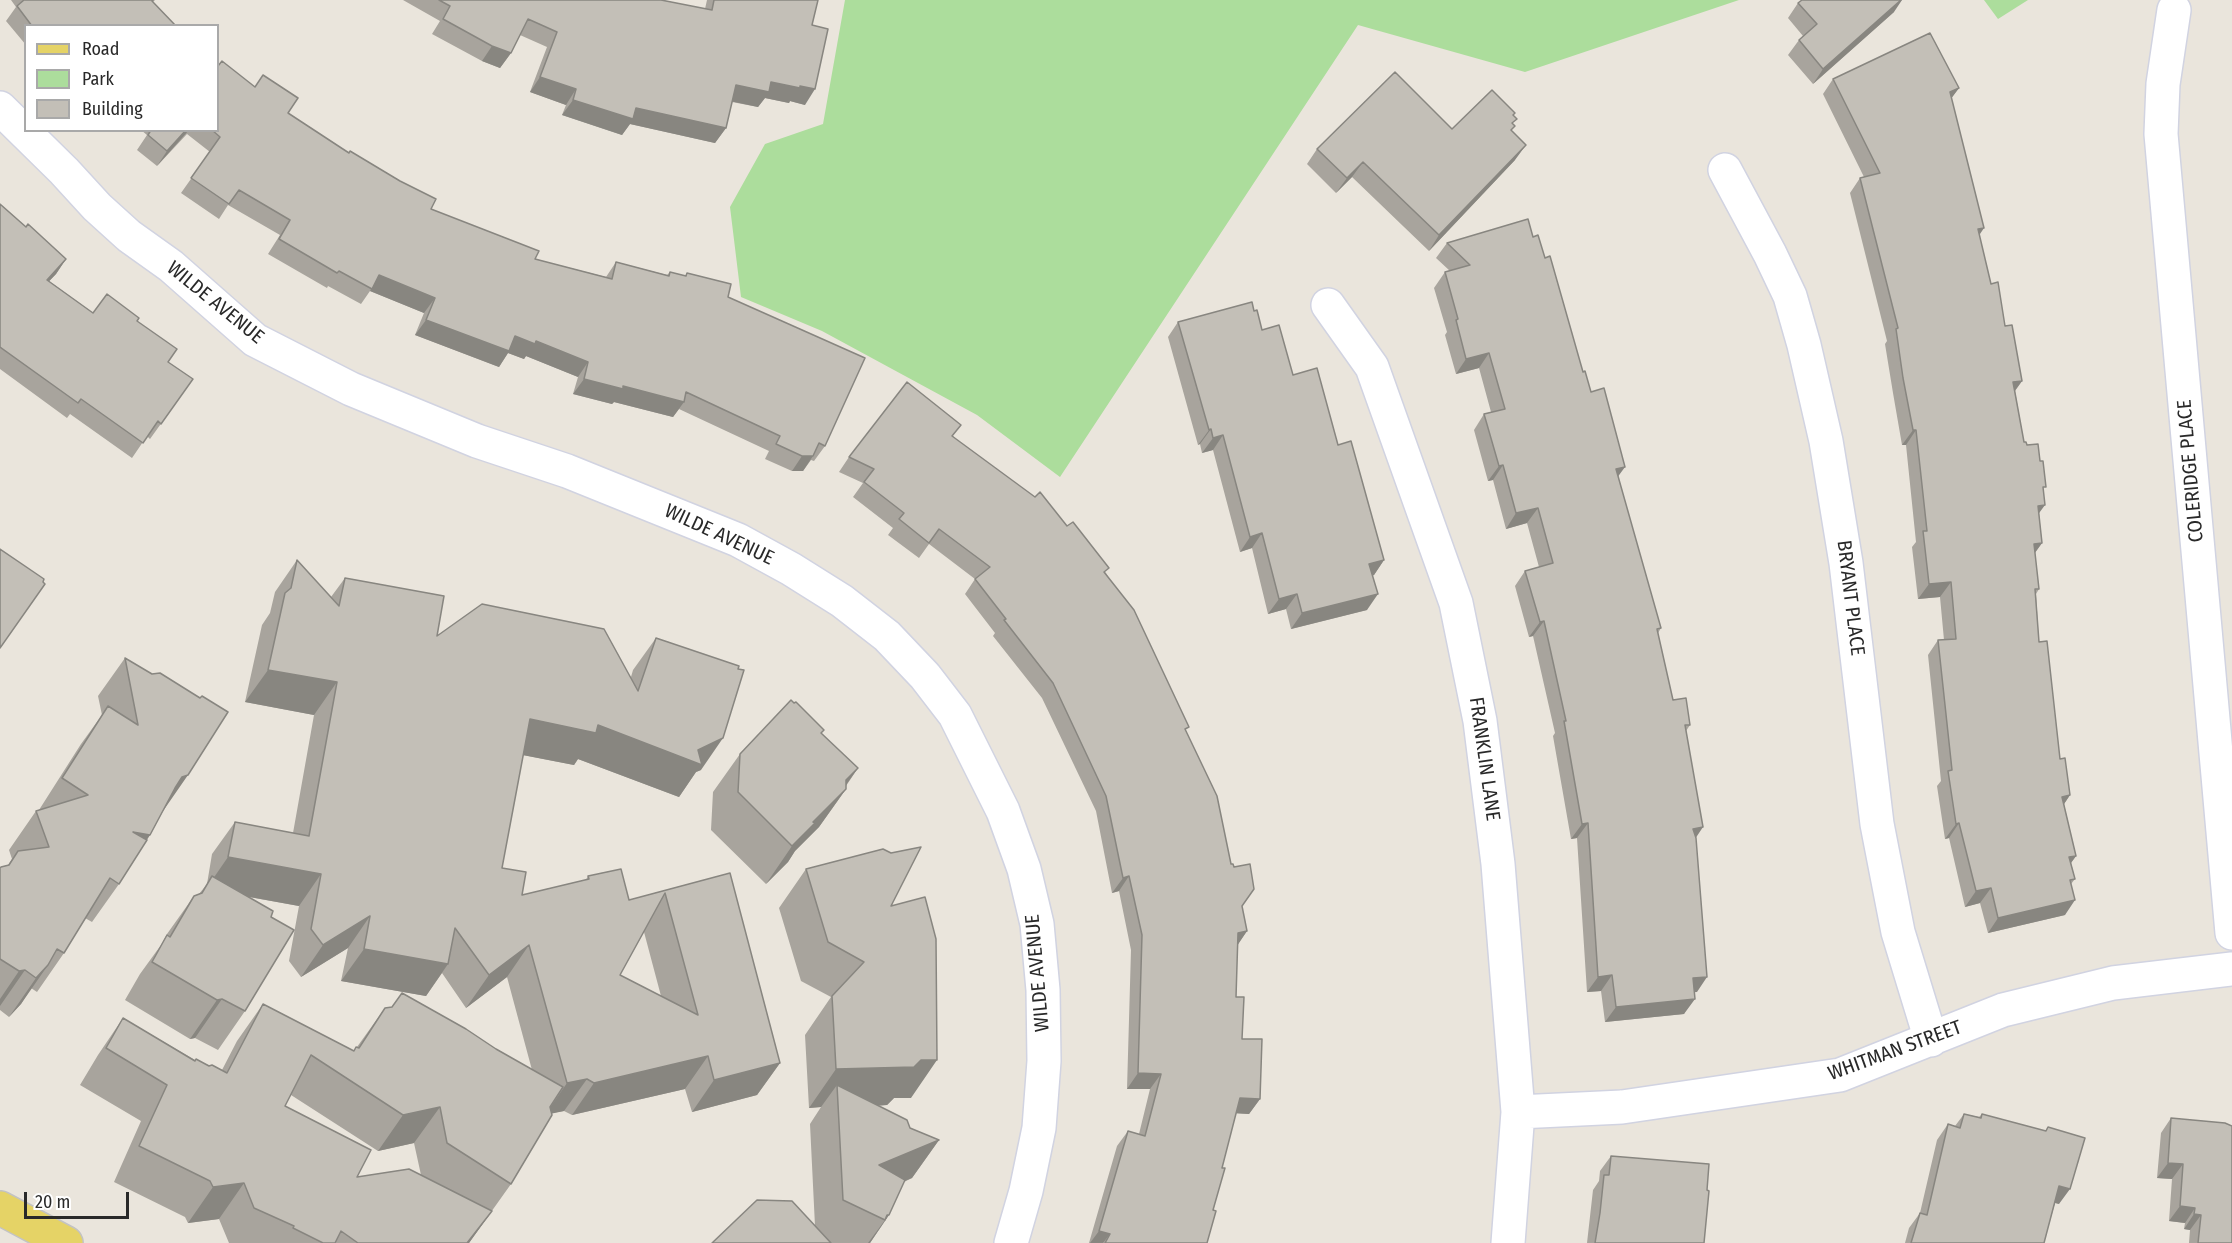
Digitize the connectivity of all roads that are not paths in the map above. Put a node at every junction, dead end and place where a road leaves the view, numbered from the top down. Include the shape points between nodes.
1 (2174, 10) dead end
2 (0, 108) edge
3 (24, 131) edge
4 (25, 132) edge
5 (1725, 170) dead end
6 (1328, 305) dead end
7 (2232, 933) edge
8 (2232, 969) edge
9 (1931, 1040) junction
10 (1518, 1112) junction
11 (0, 1208) edge
12 (66, 1243) edge
13 (1011, 1243) edge
14 (1508, 1243) edge

1 - 7 street, COLERIDGE PLACE via 2163,84 2161,134
2 - 3 street, WILDE AVENUE
4 - 13 street, WILDE AVENUE via 96,207 255,340 382,402 738,540 842,601 887,636 925,676 955,715 1003,811 1024,869 1037,924 1044,1061 1039,1128
5 - 9 street, BRYANT PLACE via 1790,296 1809,366 1846,563 1877,824 1898,932
6 - 10 street, FRANKLIN LANE via 1372,367 1456,603 1480,721 1495,840
8 - 9 street, WHITMAN STREET via 2113,983 2003,1010
9 - 10 street, WHITMAN STREET via 1840,1075 1622,1107
10 - 14 street, FRANKLIN LANE
11 - 12 main road

